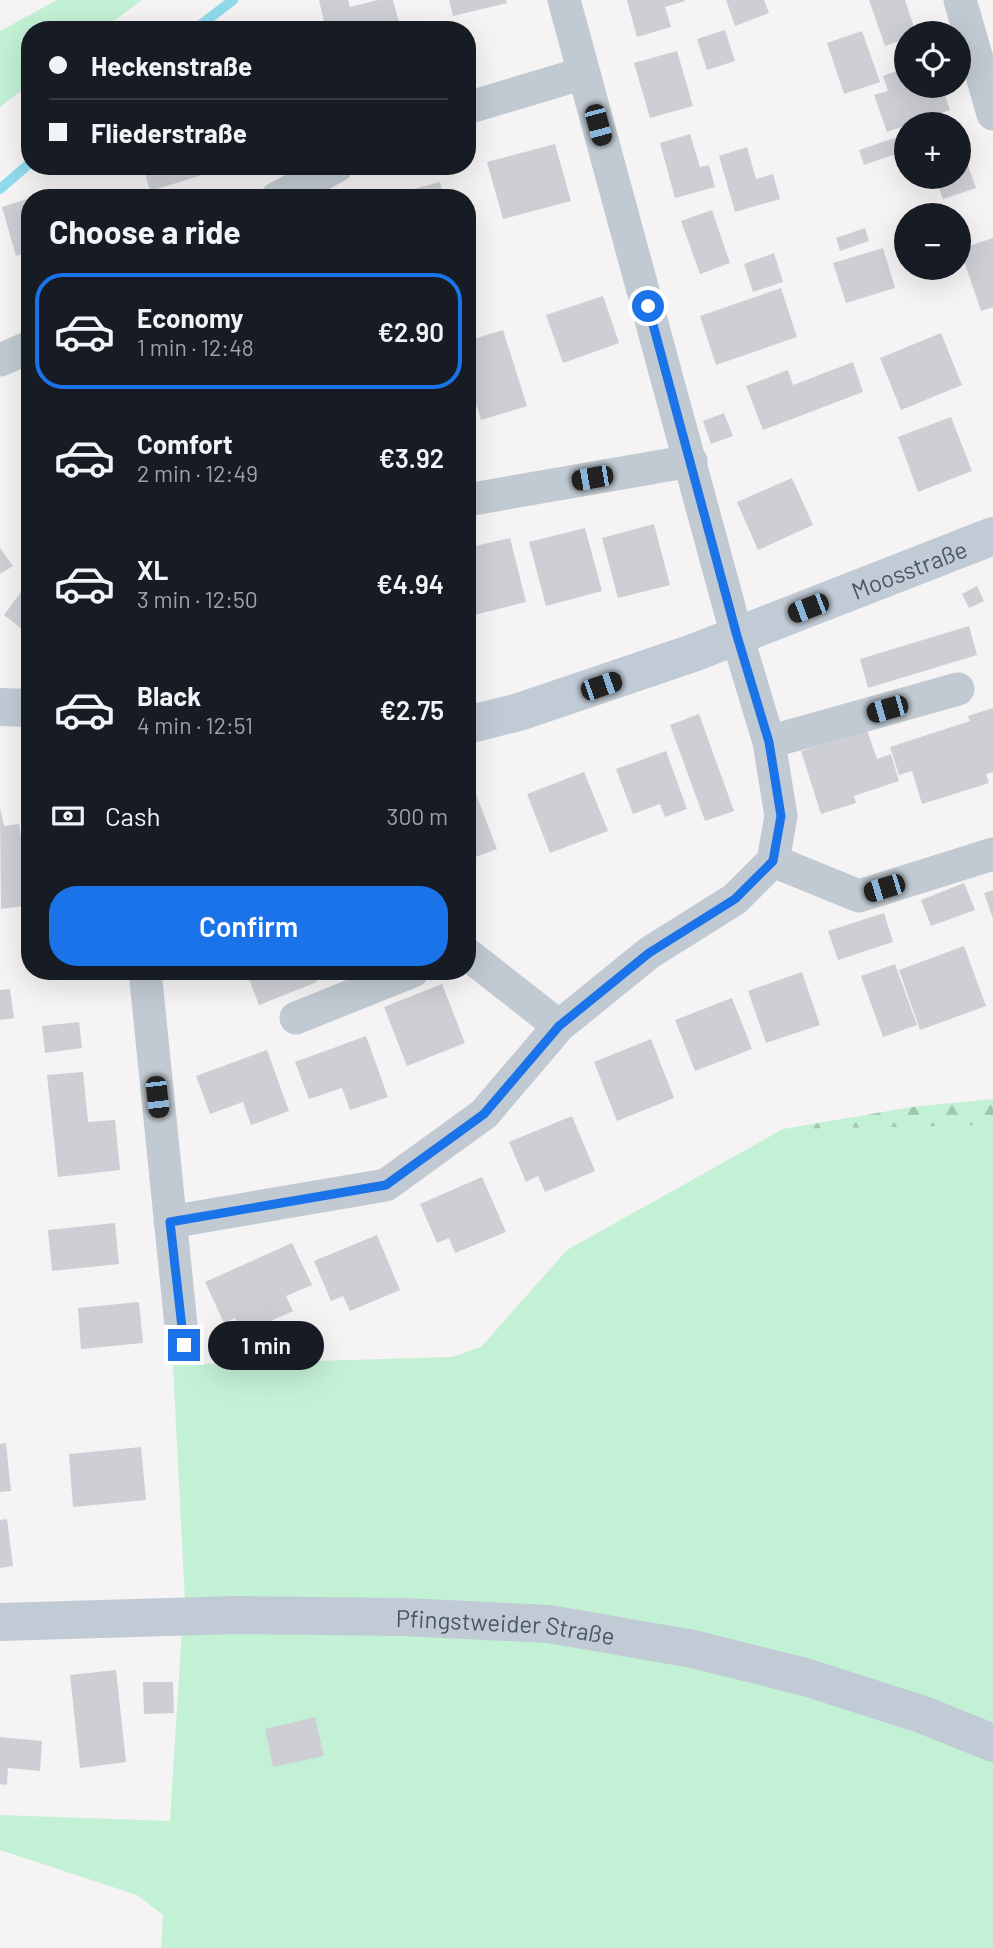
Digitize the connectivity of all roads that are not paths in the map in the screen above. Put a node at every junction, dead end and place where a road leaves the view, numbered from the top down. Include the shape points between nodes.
1 (564, 0) edge
2 (960, 0) edge
3 (584, 73) junction
4 (476, 105) edge
5 (993, 114) edge
6 (320, 175) edge
7 (294, 189) edge
8 (21, 351) edge
9 (0, 360) edge
10 (691, 461) junction
11 (476, 498) edge
12 (993, 536) edge
13 (737, 636) junction
14 (958, 689) dead end
15 (0, 707) edge
16 (21, 708) edge
17 (476, 723) edge
18 (769, 742) junction
19 (993, 854) edge
20 (773, 861) junction
21 (476, 961) edge
22 (146, 980) edge
23 (391, 980) edge
24 (296, 1018) dead end
25 (559, 1026) junction
26 (170, 1222) junction
27 (184, 1345) dead end
28 (0, 1622) edge
29 (993, 1743) edge

1 - 3 street
2 - 5 street
3 - 4 street
3 - 10 street
6 - 7 street
8 - 9 street
10 - 11 street
10 - 13 street
12 - 13 street, Moosstraße
13 - 17 street, Moosstraße via 601,686
13 - 18 street
14 - 18 street
15 - 16 street
18 - 20 street via 781,816
19 - 20 street via 859,896
20 - 25 street via 735,899 649,953
21 - 25 street
22 - 26 street
23 - 24 street
25 - 26 street via 484,1114 386,1185
26 - 27 street
28 - 29 street, Pfingstweider Straße via 247,1615 403,1616 549,1624 693,1649 805,1677 921,1714

